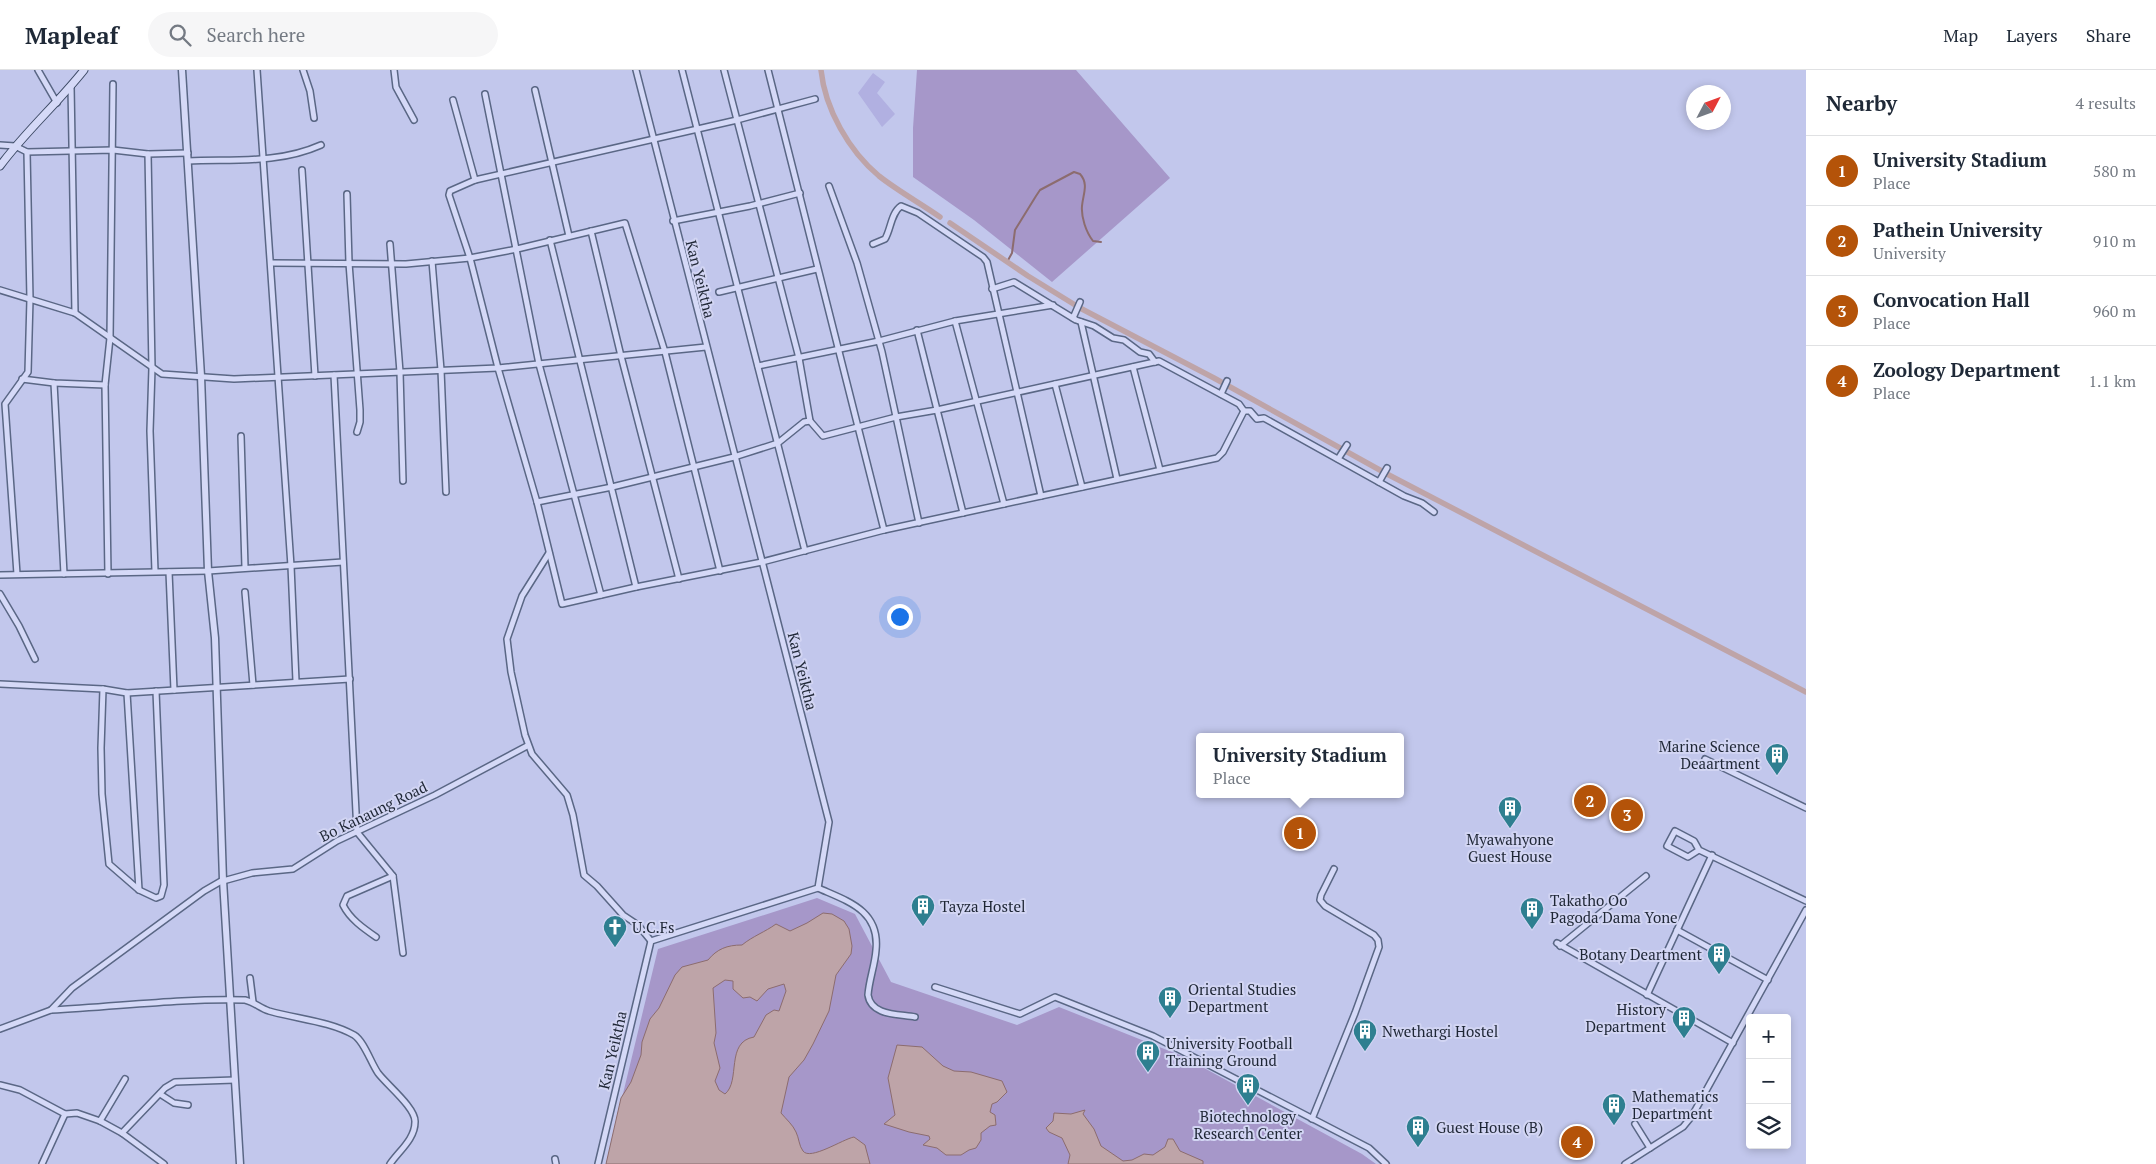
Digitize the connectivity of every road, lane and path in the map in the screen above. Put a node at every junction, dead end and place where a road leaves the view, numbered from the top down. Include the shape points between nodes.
1 (38, 70) edge
2 (84, 70) edge
3 (182, 70) edge
4 (258, 70) edge
5 (303, 70) edge
6 (394, 70) edge
7 (636, 70) edge
8 (682, 70) edge
9 (724, 70) edge
10 (768, 70) edge
11 (113, 84) dead end
12 (71, 86) junction
13 (535, 90) dead end
14 (485, 94) dead end
15 (815, 99) dead end
16 (453, 100) dead end
17 (57, 103) junction
18 (777, 109) junction
19 (314, 118) dead end
20 (414, 120) dead end
21 (736, 120) junction
22 (696, 129) junction
23 (653, 138) junction
24 (321, 144) dead end
25 (0, 145) edge
26 (15, 146) junction
27 (72, 150) junction
28 (113, 150) junction
29 (26, 152) junction
30 (188, 153) junction
31 (148, 154) junction
32 (265, 160) junction
33 (188, 161) junction
34 (552, 162) junction
35 (0, 166) edge
36 (302, 170) dead end
37 (502, 174) junction
38 (475, 180) junction
39 (829, 186) dead end
40 (800, 193) junction
41 (347, 194) dead end
42 (758, 204) junction
43 (717, 213) junction
44 (674, 221) junction
45 (591, 231) junction
46 (569, 236) junction
47 (550, 240) junction
48 (390, 244) dead end
49 (873, 244) dead end
50 (517, 249) junction
51 (470, 258) junction
52 (432, 261) junction
53 (272, 263) junction
54 (308, 263) junction
55 (349, 263) junction
56 (392, 264) junction
57 (817, 269) junction
58 (777, 279) junction
59 (737, 288) junction
60 (992, 288) junction
61 (0, 290) edge
62 (719, 292) dead end
63 (30, 299) junction
64 (1080, 302) dead end
65 (1053, 305) junction
66 (75, 313) junction
67 (998, 314) junction
68 (1074, 315) junction
69 (955, 321) junction
70 (1081, 322) junction
71 (917, 330) junction
72 (110, 338) junction
73 (879, 341) junction
74 (706, 347) junction
75 (839, 349) junction
76 (665, 352) junction
77 (621, 356) junction
78 (799, 358) junction
79 (581, 360) junction
80 (1155, 362) junction
81 (539, 364) junction
82 (758, 366) junction
83 (1133, 367) junction
84 (152, 368) junction
85 (498, 368) junction
86 (441, 370) junction
87 (400, 372) junction
88 (356, 373) junction
89 (334, 375) junction
90 (201, 376) junction
91 (315, 376) junction
92 (1094, 376) junction
93 (279, 378) junction
94 (22, 379) junction
95 (1227, 382) dead end
96 (54, 383) junction
97 (1055, 384) junction
98 (105, 385) junction
99 (1016, 392) junction
100 (1222, 392) junction
101 (977, 400) junction
102 (937, 410) junction
103 (1244, 411) junction
104 (896, 417) junction
105 (810, 420) junction
106 (858, 427) junction
107 (357, 432) dead end
108 (241, 436) dead end
109 (778, 443) junction
110 (1347, 446) dead end
111 (734, 456) junction
112 (1340, 457) junction
113 (694, 467) junction
114 (1387, 468) dead end
115 (1160, 470) junction
116 (654, 477) junction
117 (1117, 479) junction
118 (1380, 480) junction
119 (403, 481) dead end
120 (612, 487) junction
121 (1082, 487) junction
122 (446, 492) dead end
123 (575, 494) junction
124 (1041, 496) junction
125 (537, 502) junction
126 (1004, 504) junction
127 (1434, 512) dead end
128 (963, 513) junction
129 (919, 523) junction
130 (884, 530) junction
131 (805, 551) junction
132 (548, 553) junction
133 (343, 562) junction
134 (762, 562) junction
135 (291, 566) junction
136 (245, 567) junction
137 (155, 571) junction
138 (208, 571) junction
139 (720, 571) junction
140 (169, 572) junction
141 (17, 574) junction
142 (64, 574) junction
143 (108, 574) junction
144 (0, 575) edge
145 (680, 579) junction
146 (636, 587) junction
147 (245, 592) dead end
148 (0, 594) edge
149 (601, 595) junction
150 (35, 659) dead end
151 (350, 679) junction
152 (296, 681) junction
153 (0, 684) edge
154 (253, 685) junction
155 (216, 688) junction
156 (103, 689) junction
157 (174, 690) junction
158 (156, 691) junction
159 (127, 693) junction
160 (527, 746) junction
161 (1705, 759) dead end
162 (1806, 808) edge
163 (358, 832) junction
164 (1699, 850) junction
165 (1712, 855) junction
166 (1334, 869) dead end
167 (393, 876) junction
168 (1646, 876) dead end
169 (223, 880) junction
170 (818, 888) junction
171 (139, 890) junction
172 (1806, 901) edge
173 (1806, 910) edge
174 (1676, 930) junction
175 (376, 937) dead end
176 (651, 941) junction
177 (403, 953) dead end
178 (250, 978) dead end
179 (1768, 980) junction
180 (935, 988) dead end
181 (1646, 994) junction
182 (230, 1000) junction
183 (253, 1002) junction
184 (51, 1010) junction
185 (915, 1017) dead end
186 (0, 1029) edge
187 (1733, 1043) junction
188 (125, 1079) dead end
189 (236, 1080) junction
190 (0, 1085) edge
191 (160, 1094) junction
192 (188, 1105) dead end
193 (65, 1114) junction
194 (1312, 1119) junction
195 (100, 1121) junction
196 (1635, 1124) dead end
197 (122, 1133) junction
198 (1650, 1148) junction
199 (42, 1164) edge
200 (164, 1164) edge
201 (240, 1164) edge
202 (390, 1164) edge
203 (598, 1164) edge
204 (1386, 1164) edge
205 (1625, 1164) edge

1 - 17 street
2 - 12 main road
3 - 30 street
4 - 32 street
5 - 19 street
6 - 20 street via 396,87
7 - 23 street, Kan Yeiktha
8 - 22 street
9 - 21 street
10 - 18 street
11 - 28 street
12 - 17 main road
12 - 27 street
13 - 34 street
14 - 37 street
15 - 18 street
16 - 38 street
17 - 26 main road
18 - 21 street
18 - 40 street
21 - 22 street
21 - 42 street
22 - 23 street
22 - 43 street
23 - 34 street
23 - 44 street, Kan Yeiktha
24 - 32 street via 302,153
25 - 26 street
26 - 29 street
26 - 35 main road
27 - 28 street
27 - 29 street
27 - 66 street
28 - 31 street
28 - 72 street
29 - 63 street
30 - 31 street
30 - 33 street
31 - 84 street
32 - 33 street
32 - 53 street
33 - 90 street
34 - 37 street
34 - 46 street
36 - 54 street
37 - 38 street
37 - 50 street
38 - 51 street via 453,189 449,195
39 - 73 street via 852,248
40 - 42 street
40 - 57 street
41 - 55 street
42 - 43 street
42 - 58 street
43 - 44 street
43 - 59 street
44 - 74 street, Kan Yeiktha
45 - 46 street
45 - 76 street via 625,223
45 - 77 street
46 - 47 street
47 - 50 street
47 - 79 street
48 - 56 street
49 - 60 street via 885,239 897,209 906,207 983,257
50 - 51 street
50 - 81 street
51 - 52 street
51 - 85 street
52 - 56 street
52 - 86 street
53 - 54 street
53 - 93 street
54 - 55 street
54 - 91 street
55 - 56 street
55 - 88 street
56 - 87 street
57 - 58 street
57 - 75 street
58 - 59 street
58 - 78 street
59 - 62 street
59 - 82 street
60 - 65 street via 1014,282
60 - 67 street
61 - 63 street
63 - 66 street
63 - 94 street via 28,372
64 - 68 street
65 - 67 street
65 - 68 street
66 - 72 street
67 - 69 street
67 - 99 street
68 - 70 street
69 - 71 street
69 - 101 street
70 - 80 street via 1113,338 1119,337 1140,352 1149,354
70 - 92 street
71 - 73 street
71 - 102 street
72 - 84 street
72 - 98 street
73 - 75 street
73 - 104 street
74 - 76 street
74 - 111 street, Kan Yeiktha
75 - 78 street
75 - 106 street
76 - 77 street
76 - 113 street
77 - 79 street
77 - 116 street
78 - 82 street
78 - 105 street
79 - 81 street
79 - 120 street
80 - 83 street
80 - 100 street via 1159,361
81 - 85 street
81 - 123 street
82 - 109 street
83 - 92 street
83 - 115 street
84 - 90 street via 162,374
84 - 137 street via 150,432
85 - 86 street
85 - 125 street
86 - 87 street
86 - 122 street
87 - 88 street
87 - 119 street
88 - 89 street
88 - 107 street via 360,422
89 - 91 street
89 - 133 street
90 - 93 street
90 - 138 street
91 - 93 street
92 - 97 street
92 - 117 street
93 - 135 street
94 - 96 street
94 - 141 street via 5,404
95 - 100 street
96 - 98 street
96 - 142 street
97 - 99 street
97 - 121 street
98 - 143 street
99 - 101 street
99 - 124 street
100 - 103 street
101 - 102 street
101 - 126 street
102 - 104 street
102 - 128 street
103 - 112 street via 1250,411 1257,419 1264,418
103 - 115 street via 1220,456
104 - 106 street
104 - 129 street
105 - 106 street via 823,436
105 - 109 street
106 - 130 street
108 - 136 street
109 - 111 street
109 - 131 street
110 - 112 street
111 - 113 street
111 - 134 street, Kan Yeiktha
112 - 118 street
113 - 116 street
113 - 139 street
114 - 118 street
115 - 117 street
116 - 120 street
116 - 145 street
117 - 121 street
118 - 127 street
120 - 123 street
120 - 146 street
121 - 124 street
123 - 125 street
123 - 149 street
124 - 126 street
125 - 132 street
126 - 128 street
128 - 129 street
129 - 130 street
130 - 131 street
131 - 134 street
132 - 149 street via 562,604
132 - 160 street via 522,596 507,639
133 - 135 street
133 - 151 street
134 - 139 street
134 - 170 street, Kan Yeiktha via 829,822
135 - 136 street
135 - 152 street
136 - 138 street
137 - 140 street
137 - 143 street
138 - 140 street
138 - 155 street
139 - 145 street
140 - 157 street
141 - 142 street
141 - 144 street
142 - 143 street
145 - 146 street
146 - 149 street
147 - 154 street
148 - 150 street
151 - 152 street
151 - 163 street
152 - 154 street
153 - 156 street
154 - 155 street
155 - 157 street
155 - 169 street
156 - 159 street
156 - 171 street via 102,794 109,864
157 - 158 street
158 - 159 street
158 - 171 street via 164,885 161,896 156,898
159 - 171 street
160 - 163 street, Bo Kanaung Road
160 - 176 street via 567,794 584,875
161 - 162 street
163 - 167 street
163 - 169 street, Bo Kanaung Road via 336,841 293,869
164 - 164 street via 1688,857 1667,846 1675,831 1694,841
164 - 165 street
165 - 172 street
165 - 174 street
166 - 194 street via 1320,900 1324,906 1374,935 1379,947
167 - 175 street via 348,896 343,904 347,912
167 - 177 street
168 - 181 street via 1558,944
169 - 182 street
169 - 184 street, Bo Kanaung Road via 72,988
170 - 176 street
170 - 185 street via 862,909 874,929 877,948 868,995 873,1008
173 - 179 street
174 - 179 street
174 - 181 street
176 - 203 street, Kan Yeiktha
178 - 183 street
179 - 187 street
180 - 194 street via 1020,1014 1055,998 1153,1036
181 - 187 street
182 - 183 street
182 - 184 street via 179,1000
182 - 189 street
183 - 202 street via 267,1010 321,1023 355,1036 362,1043 379,1074 412,1112 415,1122 406,1146
184 - 186 street, Bo Kanaung Road
187 - 198 street via 1692,1116 1683,1127
188 - 195 street
189 - 191 street via 175,1082
189 - 201 street
190 - 193 street via 20,1090
191 - 192 street via 174,1103
191 - 197 street
193 - 195 street via 77,1112
193 - 199 street
194 - 204 street via 1369,1148
195 - 197 street
196 - 198 street
197 - 200 street
198 - 205 street

